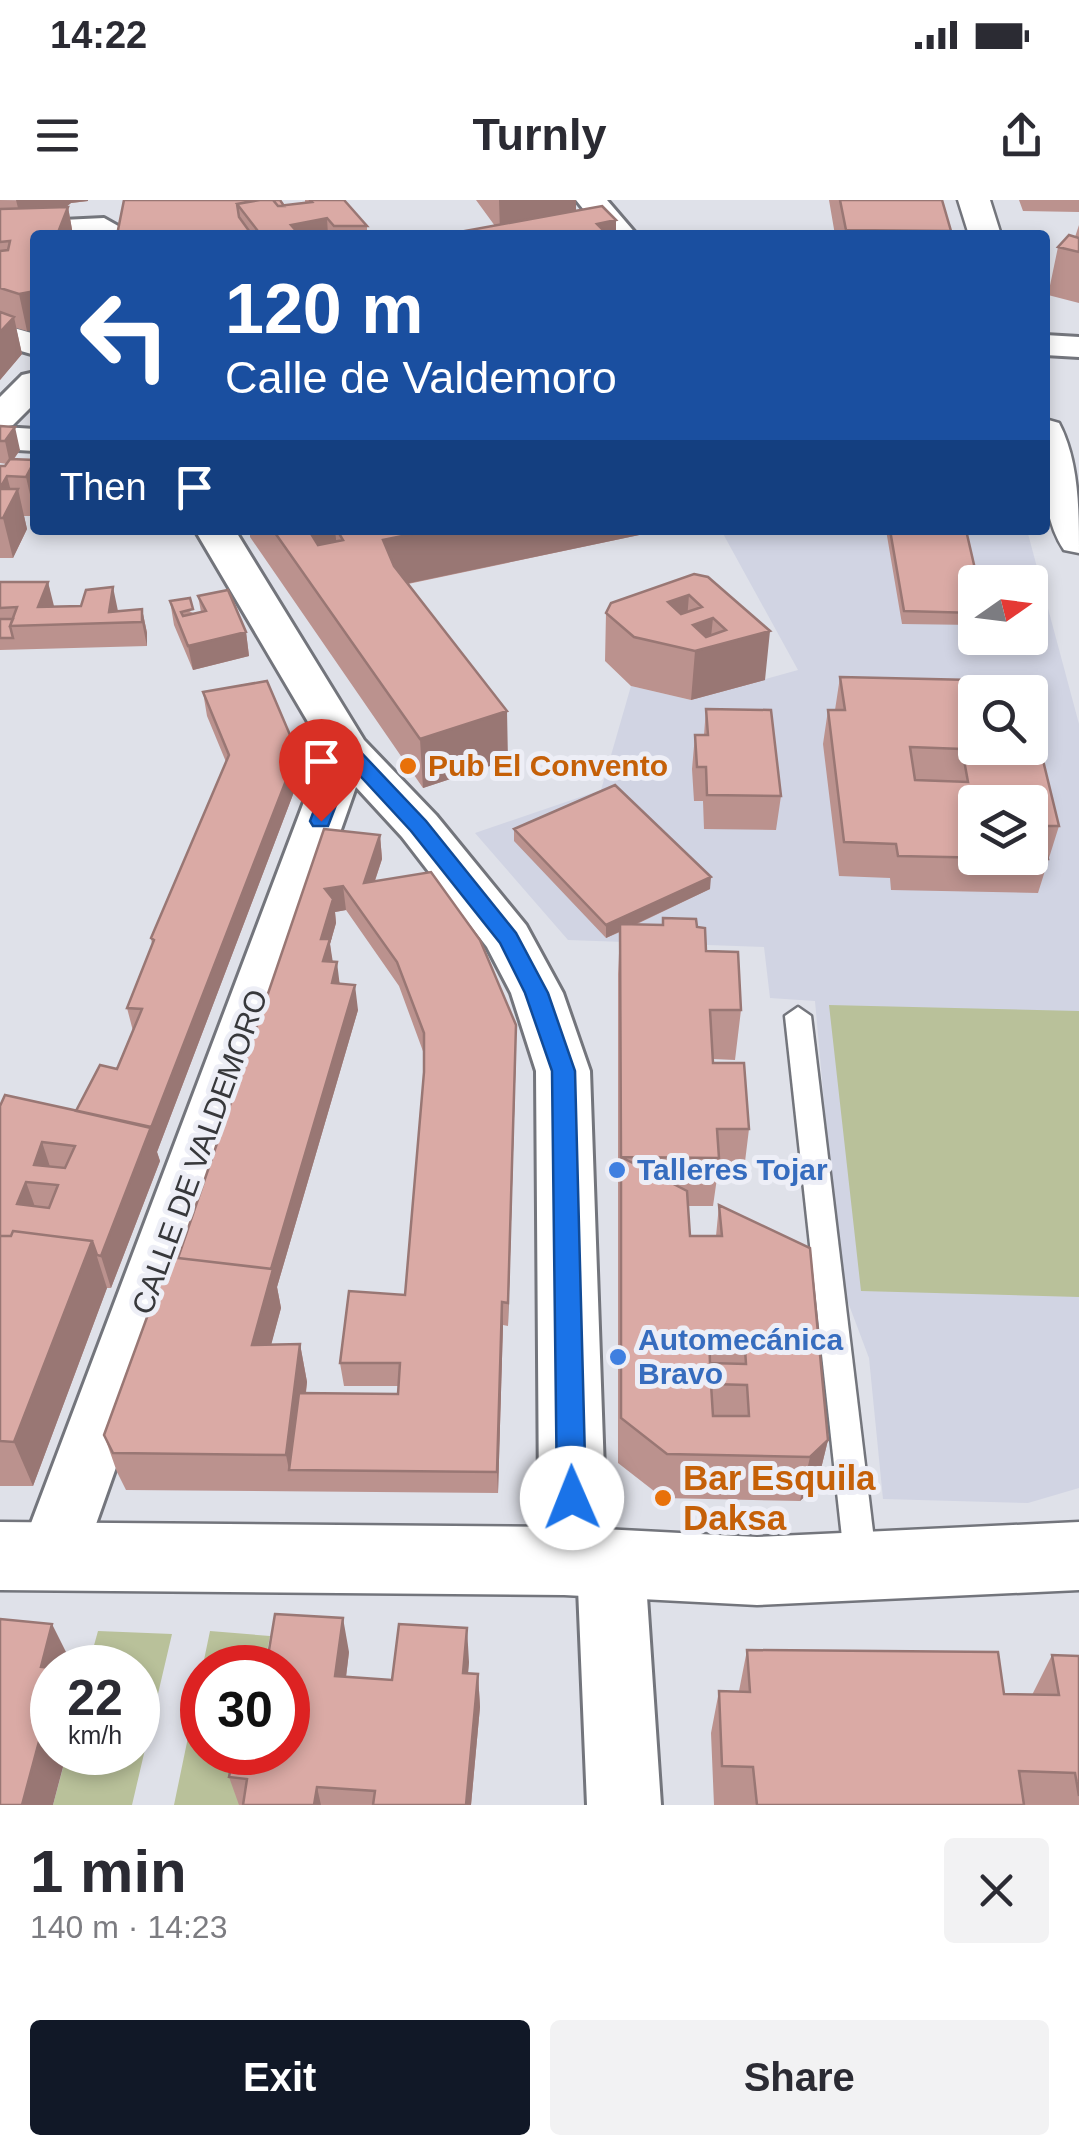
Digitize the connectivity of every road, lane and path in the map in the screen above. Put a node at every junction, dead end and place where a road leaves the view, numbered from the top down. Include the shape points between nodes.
1 (591, 200) edge
2 (974, 200) edge
3 (106, 221) edge
4 (616, 230) edge
5 (983, 230) edge
6 (0, 232) edge
7 (0, 334) edge
8 (30, 343) edge
9 (1050, 345) edge
10 (1079, 346) edge
11 (30, 388) edge
12 (0, 417) edge
13 (0, 438) edge
14 (30, 440) edge
15 (1050, 447) edge
16 (218, 535) edge
17 (1079, 541) edge
18 (347, 749) junction
19 (798, 1016) dead end
20 (26, 1555) edge
21 (1079, 1556) edge
22 (588, 1564) junction
23 (861, 1570) junction
24 (624, 1805) edge

1 - 4 street
2 - 5 main road
3 - 6 street
7 - 8 street
9 - 10 street
11 - 12 street
13 - 14 street
15 - 17 main road
16 - 18 street
18 - 20 street, CALLE DE VALDEMORO
18 - 22 street via 508,938 537,993 564,1071 572,1498
19 - 23 lane
20 - 22 main road
21 - 23 main road
22 - 23 main road
22 - 24 street

